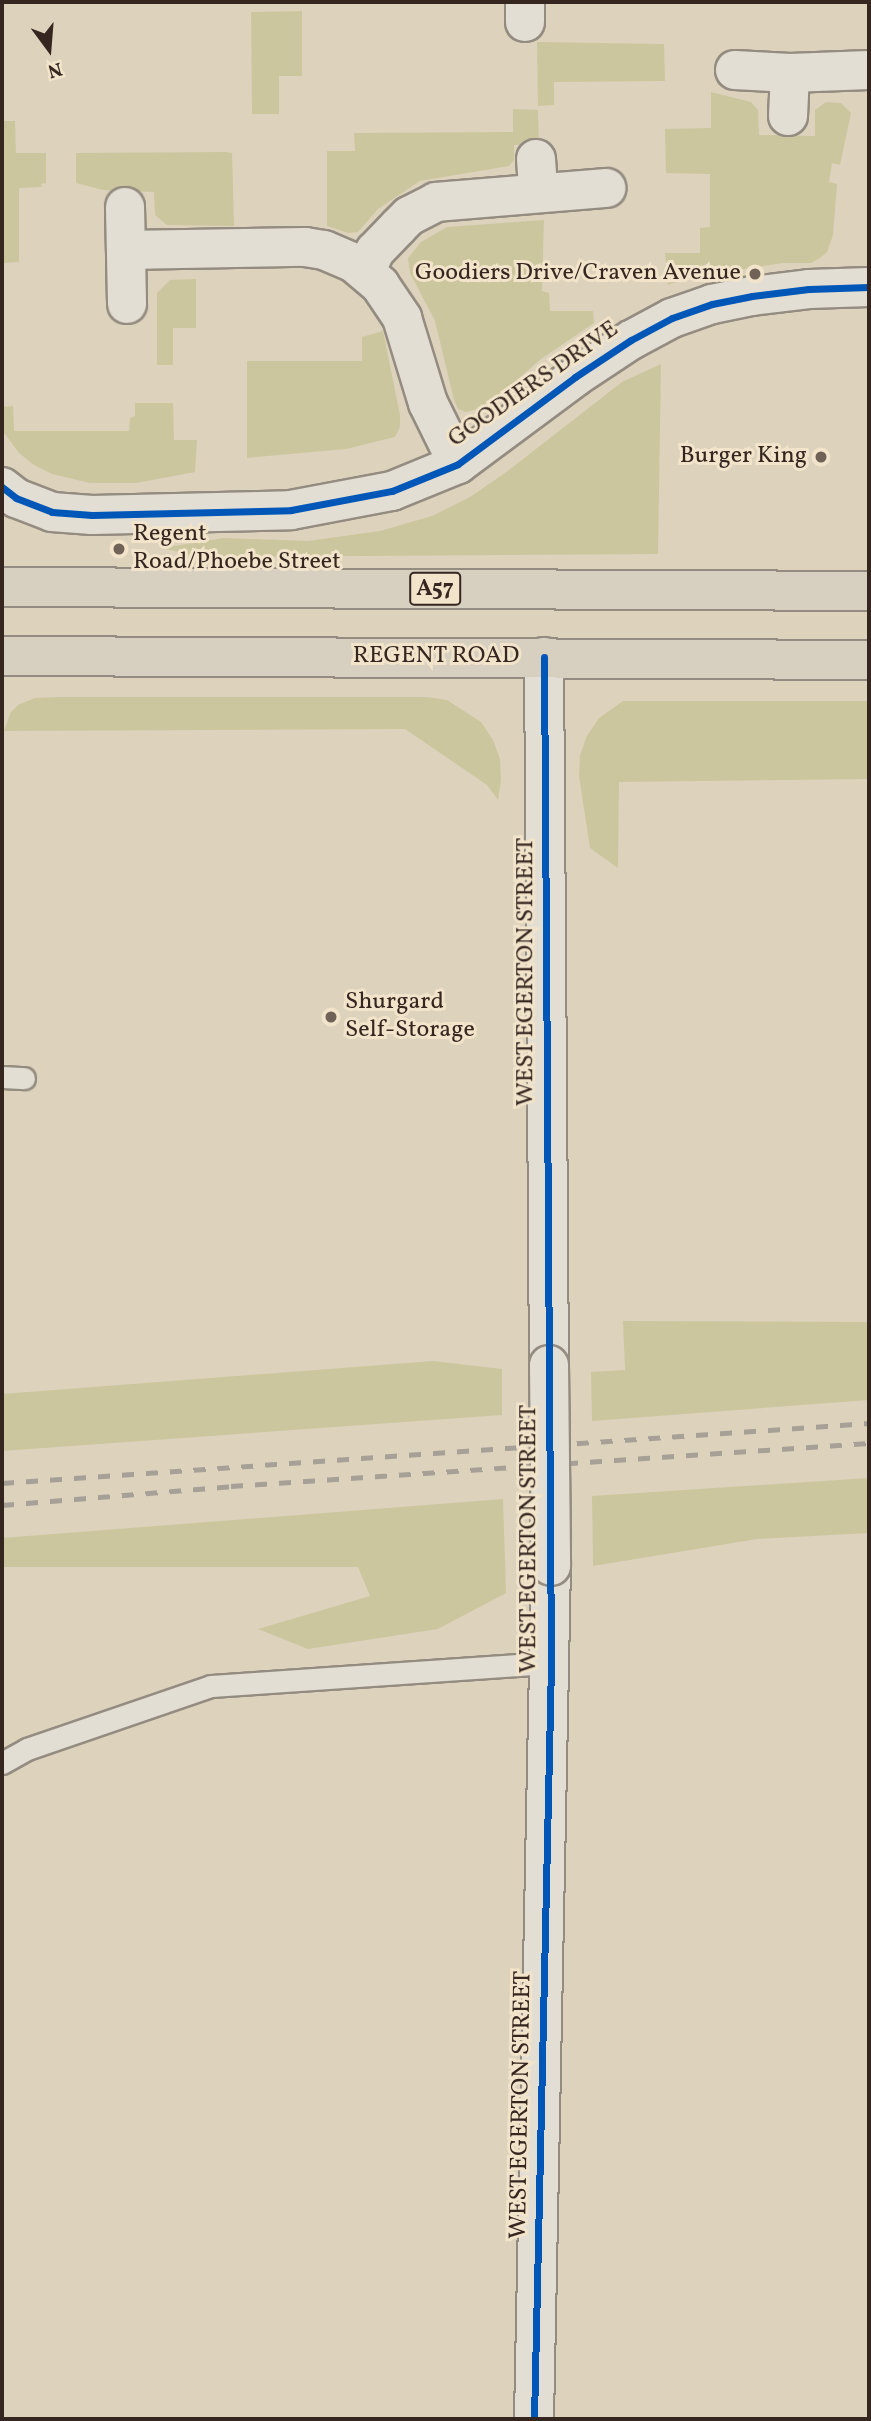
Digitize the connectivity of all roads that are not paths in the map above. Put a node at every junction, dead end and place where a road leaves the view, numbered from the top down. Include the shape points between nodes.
1 (735, 70) dead end
2 (869, 70) edge
3 (790, 73) junction
4 (788, 116) dead end
5 (606, 188) dead end
6 (125, 207) dead end
7 (126, 250) junction
8 (366, 271) junction
9 (869, 286) edge
10 (127, 304) dead end
11 (458, 464) junction
12 (2, 487) edge
13 (2, 587) edge
14 (869, 591) edge
15 (2, 656) edge
16 (544, 657) junction
17 (869, 660) edge
18 (2, 1077) edge
19 (24, 1078) dead end
20 (551, 1663) junction
21 (2, 1763) edge
22 (534, 2419) edge

1 - 3 street
2 - 3 street
3 - 4 street
5 - 8 street via 537,175 422,208 375,251
6 - 7 street
7 - 8 street via 306,247 341,256
7 - 10 street
8 - 11 street via 402,318 428,402
9 - 11 street, GOODIERS DRIVE via 752,296 672,318 575,377
11 - 12 street, GOODIERS DRIVE via 392,491 291,510 52,512 16,498
13 - 14 highway, A57
15 - 16 highway, REGENT ROAD
16 - 17 highway, REGENT ROAD
16 - 20 street, WEST EGERTON STREET, bridge
18 - 19 lane
20 - 21 lane via 211,1686 27,1749
20 - 22 street, WEST EGERTON STREET

